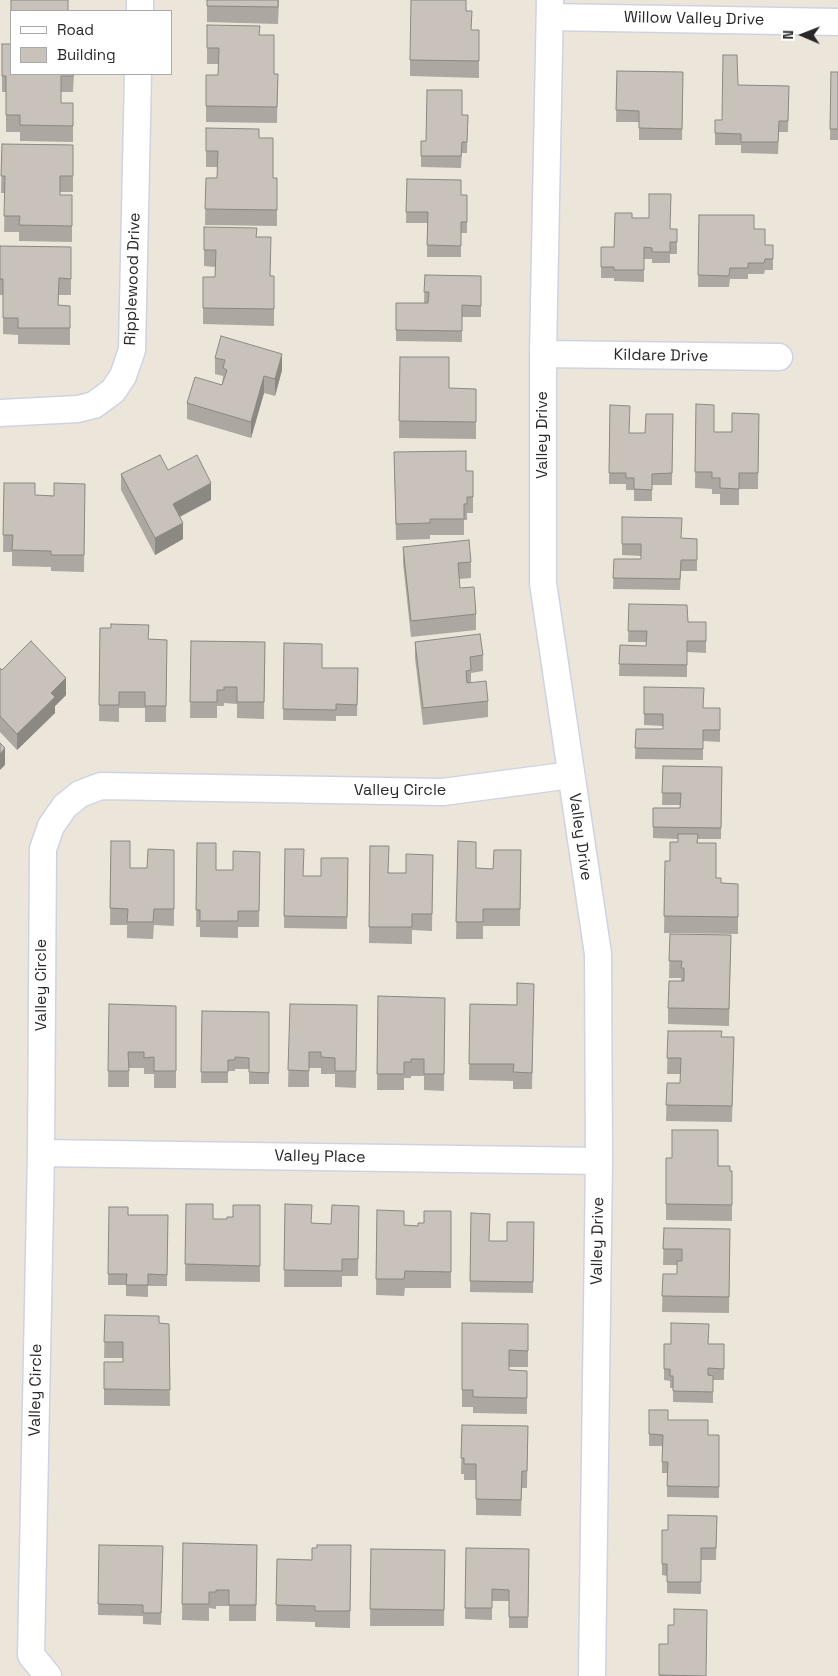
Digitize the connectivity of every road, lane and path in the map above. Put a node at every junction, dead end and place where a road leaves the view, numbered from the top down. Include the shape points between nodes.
1 (550, 8) edge
2 (838, 22) edge
3 (138, 75) edge
4 (543, 354) junction
5 (779, 357) dead end
6 (0, 413) edge
7 (571, 775) junction
8 (41, 1153) junction
9 (599, 1161) junction
10 (48, 1676) edge
11 (592, 1676) edge

1 - 2 street, Willow Valley Drive
1 - 4 street, Valley Drive
3 - 6 street, Ripplewood Drive via 132,350 123,376 113,392 94,405 78,409
4 - 5 street, Kildare Drive
4 - 7 street, Valley Drive via 543,583
7 - 8 street, Valley Circle via 443,792 101,786 80,794 65,806 51,826 43,849
7 - 9 street, Valley Drive via 598,954
8 - 9 street, Valley Place
8 - 10 street, Valley Circle via 31,1655
9 - 11 street, Valley Drive

